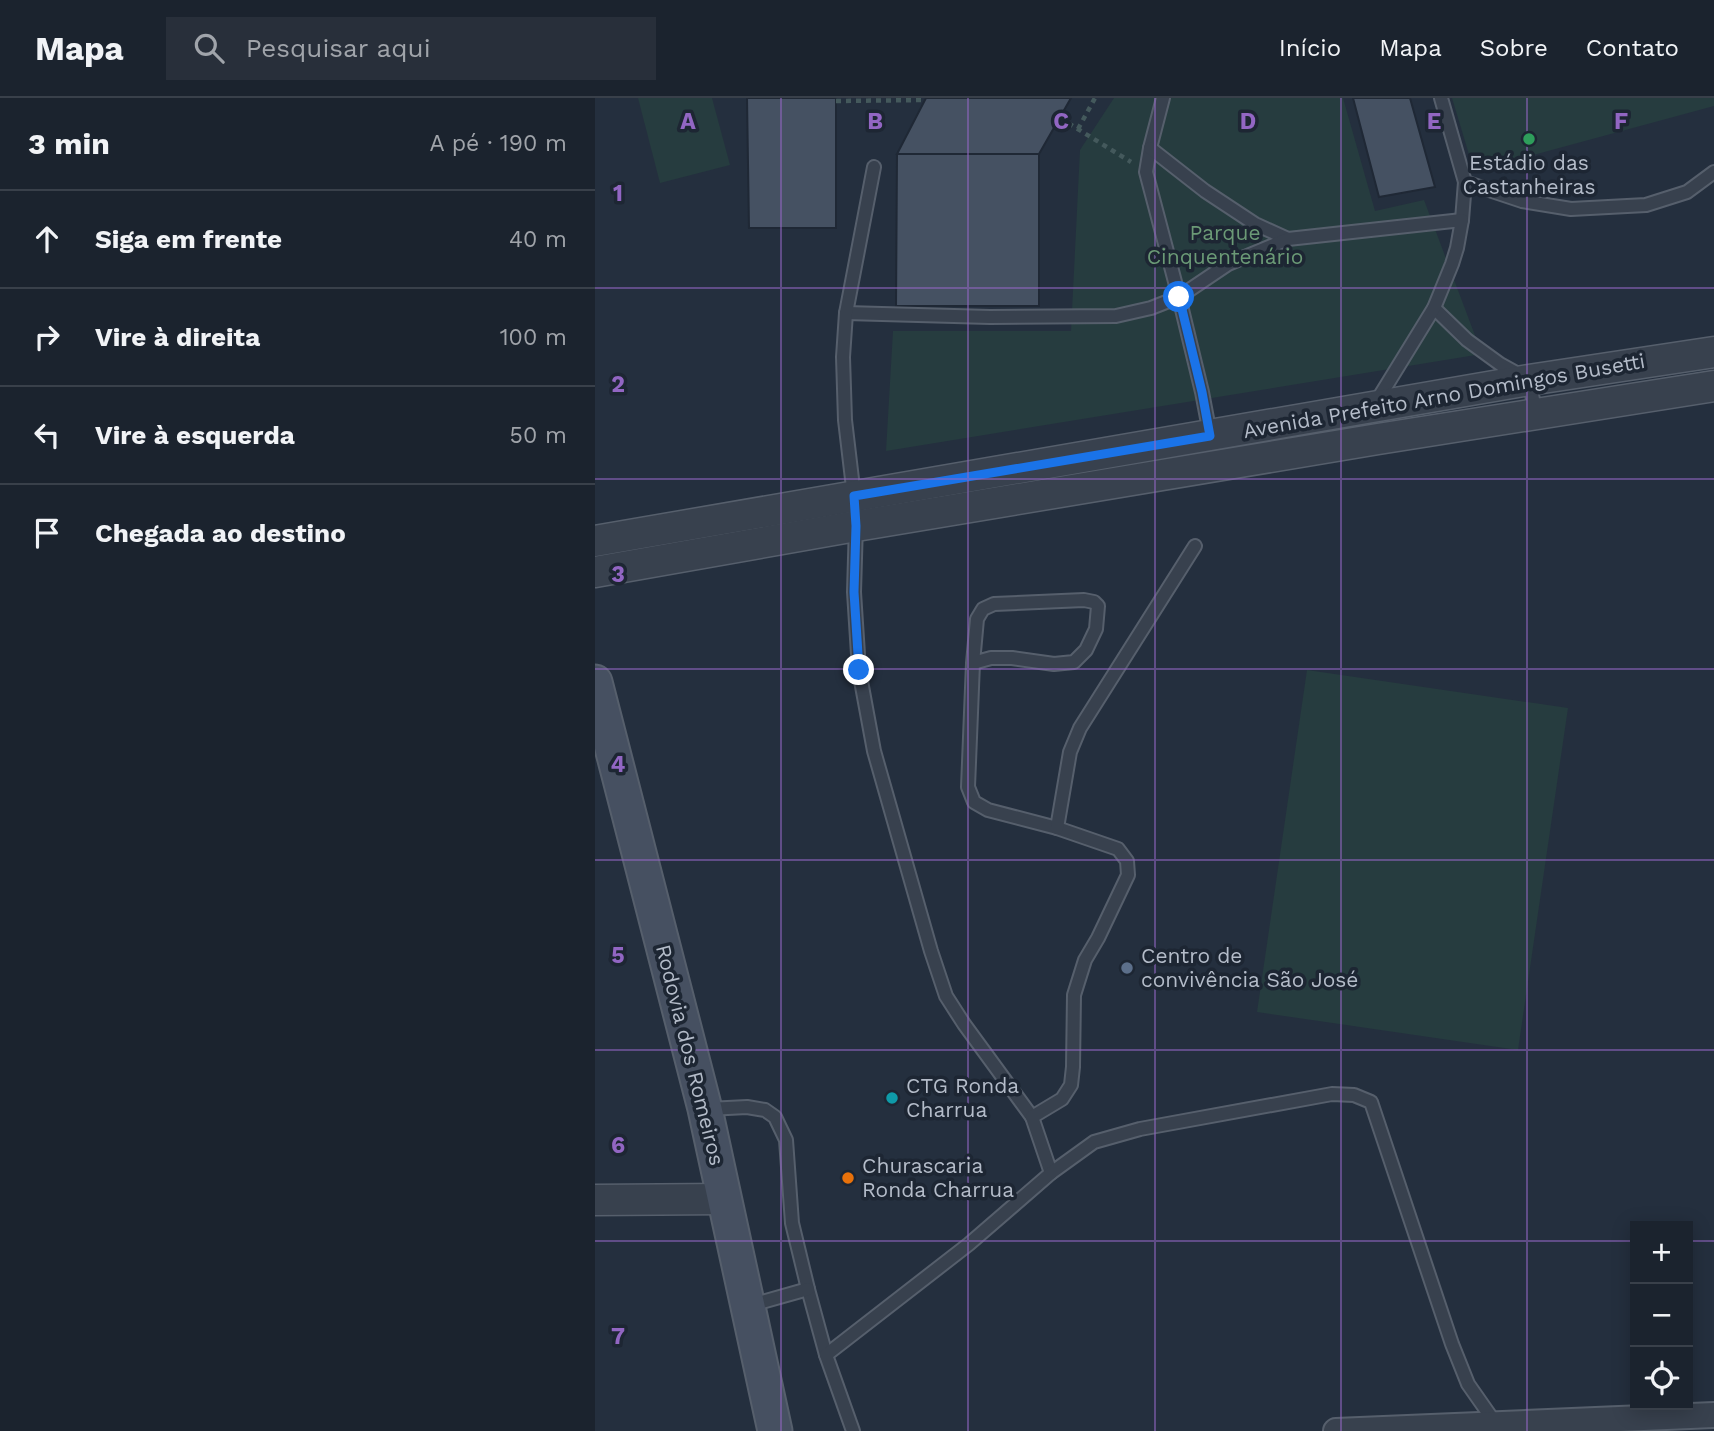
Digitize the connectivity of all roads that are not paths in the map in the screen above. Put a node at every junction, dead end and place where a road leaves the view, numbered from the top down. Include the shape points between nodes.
1 (1163, 98) edge
2 (1441, 98) edge
3 (1150, 148) junction
4 (874, 167) dead end
5 (1714, 172) edge
6 (1465, 182) junction
7 (1462, 220) junction
8 (1288, 239) junction
9 (1179, 297) junction
10 (1434, 309) junction
11 (846, 313) junction
12 (1714, 352) edge
13 (1669, 358) junction
14 (1528, 380) junction
15 (1714, 386) edge
16 (1675, 394) junction
17 (1536, 415) junction
18 (1375, 423) junction
19 (1214, 451) junction
20 (855, 511) junction
21 (595, 541) edge
22 (1195, 546) dead end
23 (595, 572) edge
24 (973, 663) junction
25 (595, 682) edge
26 (1057, 828) junction
27 (705, 1109) junction
28 (1032, 1117) junction
29 (1051, 1174) junction
30 (724, 1199) junction
31 (595, 1200) edge
32 (808, 1289) junction
33 (748, 1306) junction
34 (826, 1354) junction
35 (1714, 1415) edge
36 (1496, 1424) junction
37 (775, 1431) edge
38 (853, 1431) edge
39 (1336, 1431) edge

1 - 3 lane
2 - 6 lane
3 - 8 lane via 1255,224
3 - 9 lane via 1146,172
4 - 11 lane
5 - 6 lane via 1687,192 1646,205 1571,209 1522,201
6 - 7 lane
7 - 8 lane
7 - 10 lane
8 - 9 lane via 1228,264
9 - 11 lane via 1116,316
9 - 19 lane
10 - 14 lane via 1467,340
10 - 18 lane
11 - 20 lane via 845,420
12 - 13 street, Avenida Prefeito Arno Domingos Busetti
13 - 14 street, Avenida Prefeito Arno Domingos Busetti
13 - 16 street
14 - 17 lane
14 - 18 street, Avenida Prefeito Arno Domingos Busetti
15 - 16 street, Avenida Prefeito Arno Domingos Busetti
16 - 17 street, Avenida Prefeito Arno Domingos Busetti
17 - 18 street, Avenida Prefeito Arno Domingos Busetti
18 - 19 street, Avenida Prefeito Arno Domingos Busetti
19 - 20 street, Avenida Prefeito Arno Domingos Busetti
20 - 21 street, Avenida Prefeito Arno Domingos Busetti
20 - 23 street, Avenida Prefeito Arno Domingos Busetti
20 - 28 lane via 859,670 874,751 932,951 946,996
22 - 26 lane via 1080,728 1070,752
24 - 24 lane via 977,619 983,609 994,604 1084,600 1098,606 1096,629 1074,662 992,658
24 - 26 lane via 968,788 974,802
25 - 27 main road, Rodovia dos Romeiros
26 - 28 lane via 1118,849 1127,861 1128,875 1079,975 1074,995 1071,1085 1062,1099
27 - 30 main road, Rodovia dos Romeiros
27 - 32 lane via 747,1107 775,1117 786,1140 792,1223
28 - 29 lane
29 - 34 lane
29 - 36 lane via 1094,1142 1140,1129 1332,1094 1371,1102 1452,1344 1468,1384
30 - 31 street
30 - 33 main road, Rodovia dos Romeiros
32 - 33 lane
32 - 34 lane
33 - 37 main road, Rodovia dos Romeiros
34 - 38 lane
35 - 36 street
36 - 39 street

